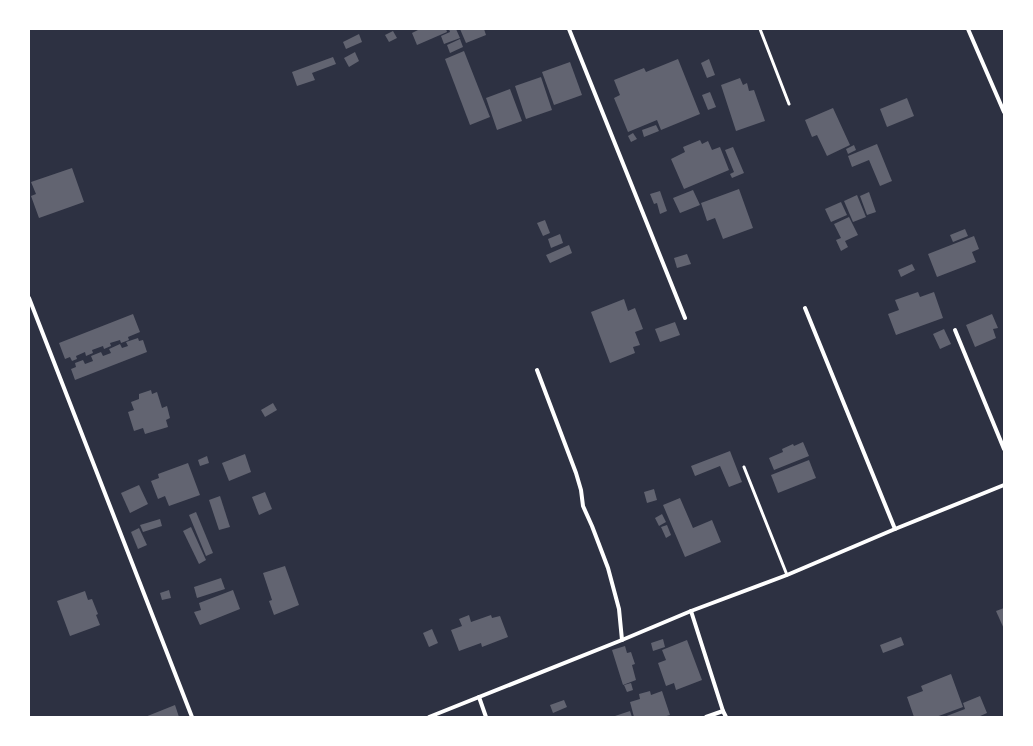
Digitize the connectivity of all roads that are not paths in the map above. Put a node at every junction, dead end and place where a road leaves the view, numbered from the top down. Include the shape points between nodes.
1 (569, 29) edge
2 (760, 29) edge
3 (968, 29) edge
4 (789, 104) dead end
5 (1004, 112) edge
6 (29, 298) edge
7 (805, 308) dead end
8 (685, 318) dead end
9 (955, 330) dead end
10 (537, 370) dead end
11 (1004, 449) edge
12 (744, 467) dead end
13 (1004, 485) edge
14 (894, 529) junction
15 (787, 575) junction
16 (691, 611) junction
17 (622, 640) junction
18 (479, 697) junction
19 (723, 710) junction
20 (192, 717) edge
21 (429, 717) edge
22 (486, 717) edge
23 (706, 717) edge
24 (726, 717) edge

1 - 8 street
2 - 4 lane
3 - 5 street
6 - 20 street
7 - 14 street
9 - 11 street
10 - 17 street via 576,473 583,506 608,568 619,609
12 - 15 lane
13 - 14 street
14 - 15 street
15 - 16 street
16 - 17 street
16 - 19 street
17 - 18 street
18 - 21 street
18 - 22 street
19 - 23 street
19 - 24 street

